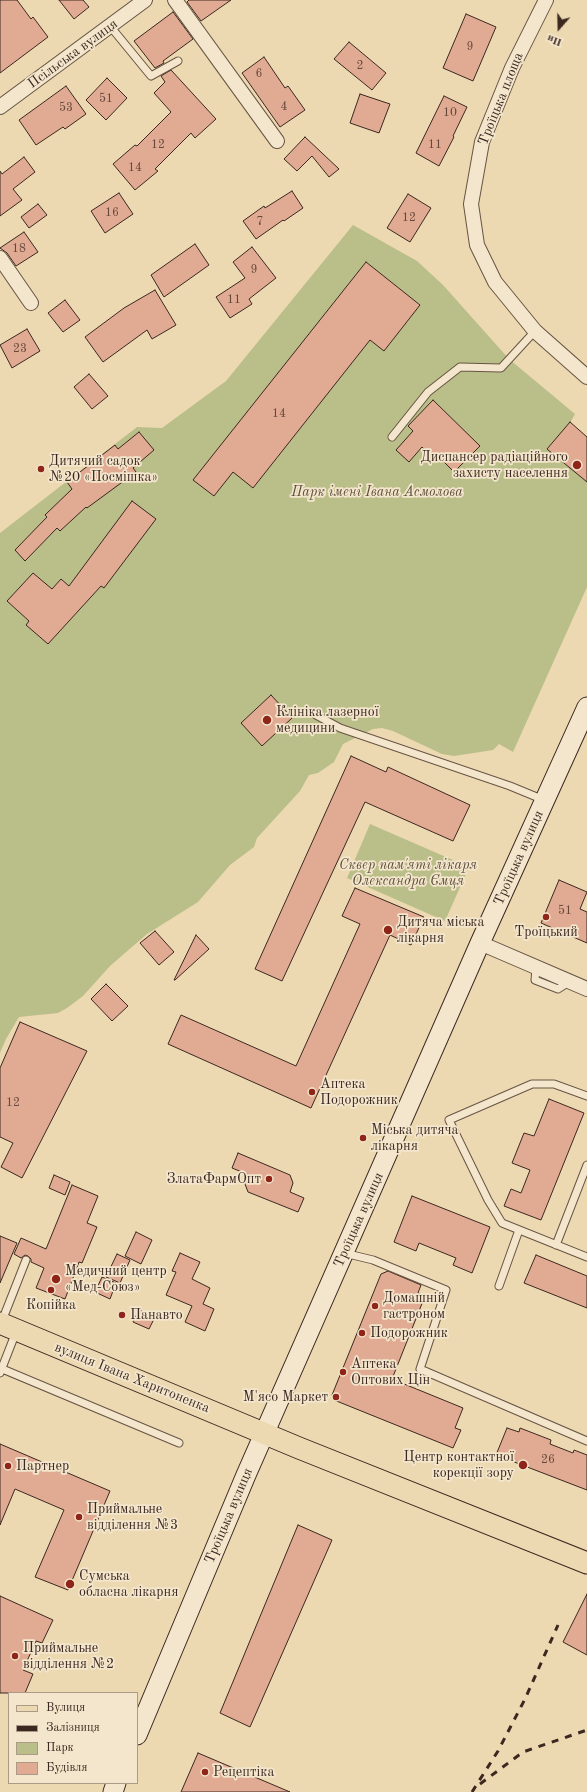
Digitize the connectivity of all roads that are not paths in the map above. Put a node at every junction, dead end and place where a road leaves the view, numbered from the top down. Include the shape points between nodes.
1 (145, 0) edge
2 (175, 0) edge
3 (546, 0) edge
4 (110, 26) junction
5 (178, 61) dead end
6 (0, 107) edge
7 (277, 141) dead end
8 (0, 258) edge
9 (31, 303) dead end
10 (535, 331) junction
11 (587, 377) edge
12 (392, 437) dead end
13 (587, 708) edge
14 (316, 715) dead end
15 (583, 729) edge
16 (545, 800) junction
17 (480, 943) junction
18 (587, 989) edge
19 (587, 1096) edge
20 (587, 1165) edge
21 (519, 1230) junction
22 (556, 1245) junction
23 (344, 1253) junction
24 (587, 1257) edge
25 (26, 1260) dead end
26 (499, 1286) dead end
27 (6, 1326) edge
28 (1, 1370) edge
29 (264, 1433) junction
30 (587, 1441) edge
31 (179, 1443) dead end
32 (587, 1563) edge
33 (138, 1733) edge

1 - 4 street, Псільська вулиця
2 - 7 street
3 - 10 street, Троїцька площа via 512,68 482,142 470,204 477,245 495,282
4 - 5 lane via 151,76
4 - 6 street, Псільська вулиця
8 - 9 street
10 - 11 street, Троїцька площа
10 - 12 lane via 501,368 460,367 428,392
13 - 15 main road, Троїцька вулиця
14 - 16 lane via 340,728
15 - 16 main road, Троїцька вулиця
16 - 17 main road, Троїцька вулиця
17 - 18 street
17 - 23 main road, Троїцька вулиця
19 - 21 lane via 554,1084 532,1084 449,1120 502,1223
20 - 22 lane
21 - 22 lane
21 - 26 lane
22 - 24 lane
23 - 29 main road, Троїцька вулиця
23 - 30 lane via 373,1260 446,1290 420,1369
25 - 27 lane
27 - 28 lane
27 - 29 main road, вулиця Івана Харитоненка
28 - 31 lane
29 - 32 main road, вулиця Івана Харитоненка
29 - 33 main road, Троїцька вулиця

